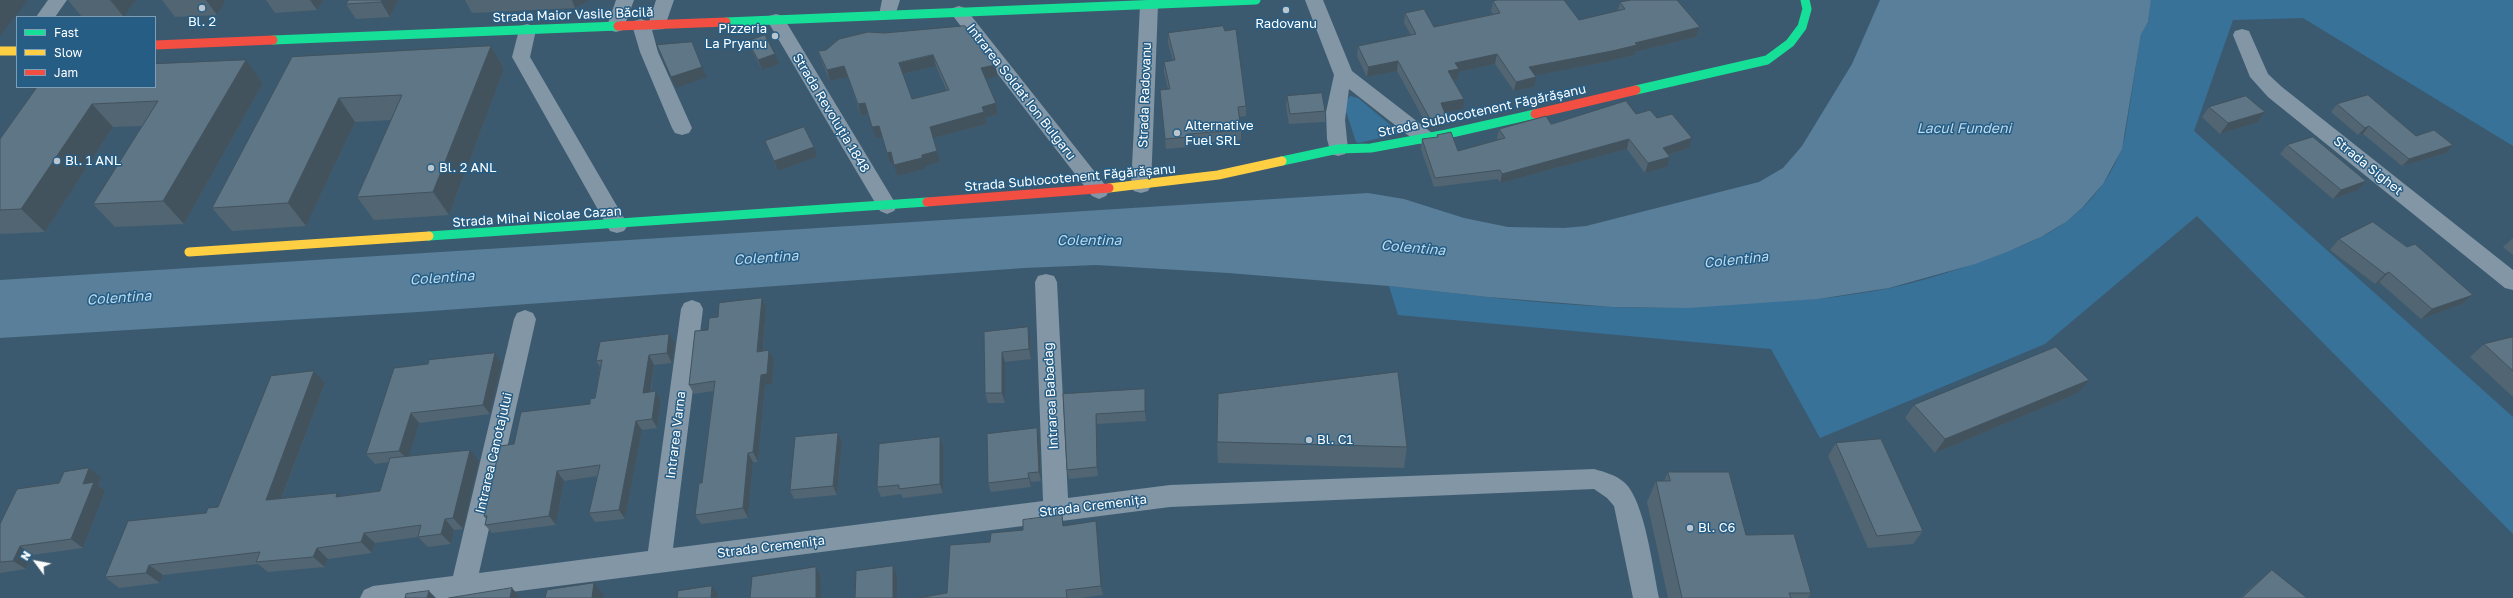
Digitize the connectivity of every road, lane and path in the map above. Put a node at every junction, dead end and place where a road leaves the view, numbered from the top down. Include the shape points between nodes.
1 (58, 0) edge
2 (625, 0) edge
3 (665, 0) edge
4 (1256, 0) edge
5 (1314, 0) edge
6 (1805, 0) edge
7 (1202, 1) edge
8 (1149, 4) junction
9 (890, 8) edge
10 (959, 12) junction
11 (46, 16) edge
12 (776, 20) junction
13 (649, 25) junction
14 (616, 26) junction
15 (528, 30) junction
16 (2242, 35) dead end
17 (156, 45) edge
18 (16, 51) edge
19 (0, 52) edge
20 (1344, 75) junction
21 (682, 128) dead end
22 (1425, 138) junction
23 (1338, 149) junction
24 (1141, 186) junction
25 (1099, 191) junction
26 (887, 206) junction
27 (617, 225) junction
28 (189, 252) dead end
29 (1046, 282) dead end
30 (2513, 282) edge
31 (692, 309) dead end
32 (525, 319) dead end
33 (1056, 510) junction
34 (659, 561) junction
35 (463, 587) junction
36 (373, 598) edge
37 (1646, 598) edge

1 - 11 street
2 - 14 street
3 - 13 street
4 - 7 street, Strada Maior Vasile Băcilă
5 - 20 street
6 - 22 street, Strada Sublocotenent Făgărășanu via 1805,18 1788,46 1778,55 1755,63
7 - 8 street, Strada Maior Vasile Băcilă
8 - 10 street, Strada Maior Vasile Băcilă
8 - 24 street, Strada Radovanu
9 - 10 street, Strada Maior Vasile Băcilă
9 - 12 street, Strada Maior Vasile Băcilă
10 - 25 street, Intrarea Soldat Ion Bulgaru
12 - 13 street, Strada Maior Vasile Băcilă
12 - 26 street, Strada Revoluția 1848
13 - 14 street, Strada Maior Vasile Băcilă
13 - 21 street via 650,52
14 - 15 street, Strada Maior Vasile Băcilă
15 - 17 street, Strada Maior Vasile Băcilă
15 - 27 street via 522,58
16 - 30 street, Strada Sighet via 2260,77 2275,92
18 - 19 street
20 - 22 street
20 - 23 street via 1335,105
22 - 23 street, Strada Sublocotenent Făgărășanu via 1371,148
23 - 24 street, Strada Sublocotenent Făgărășanu via 1284,159 1251,170
24 - 25 street, Strada Sublocotenent Făgărășanu
25 - 26 street, Strada Sublocotenent Făgărășanu
26 - 27 street, Strada Mihai Nicolae Cazan
27 - 28 street, Strada Mihai Nicolae Cazan
29 - 33 street, Intrarea Babadag
31 - 34 street, Intrarea Varna
32 - 35 street, Intrarea Canotajului
33 - 34 street, Strada Cremenița
33 - 37 street, Strada Cremenița via 1170,496 1594,479 1619,491 1624,498
34 - 35 street, Strada Cremenița
35 - 36 street, Strada Cremenița

